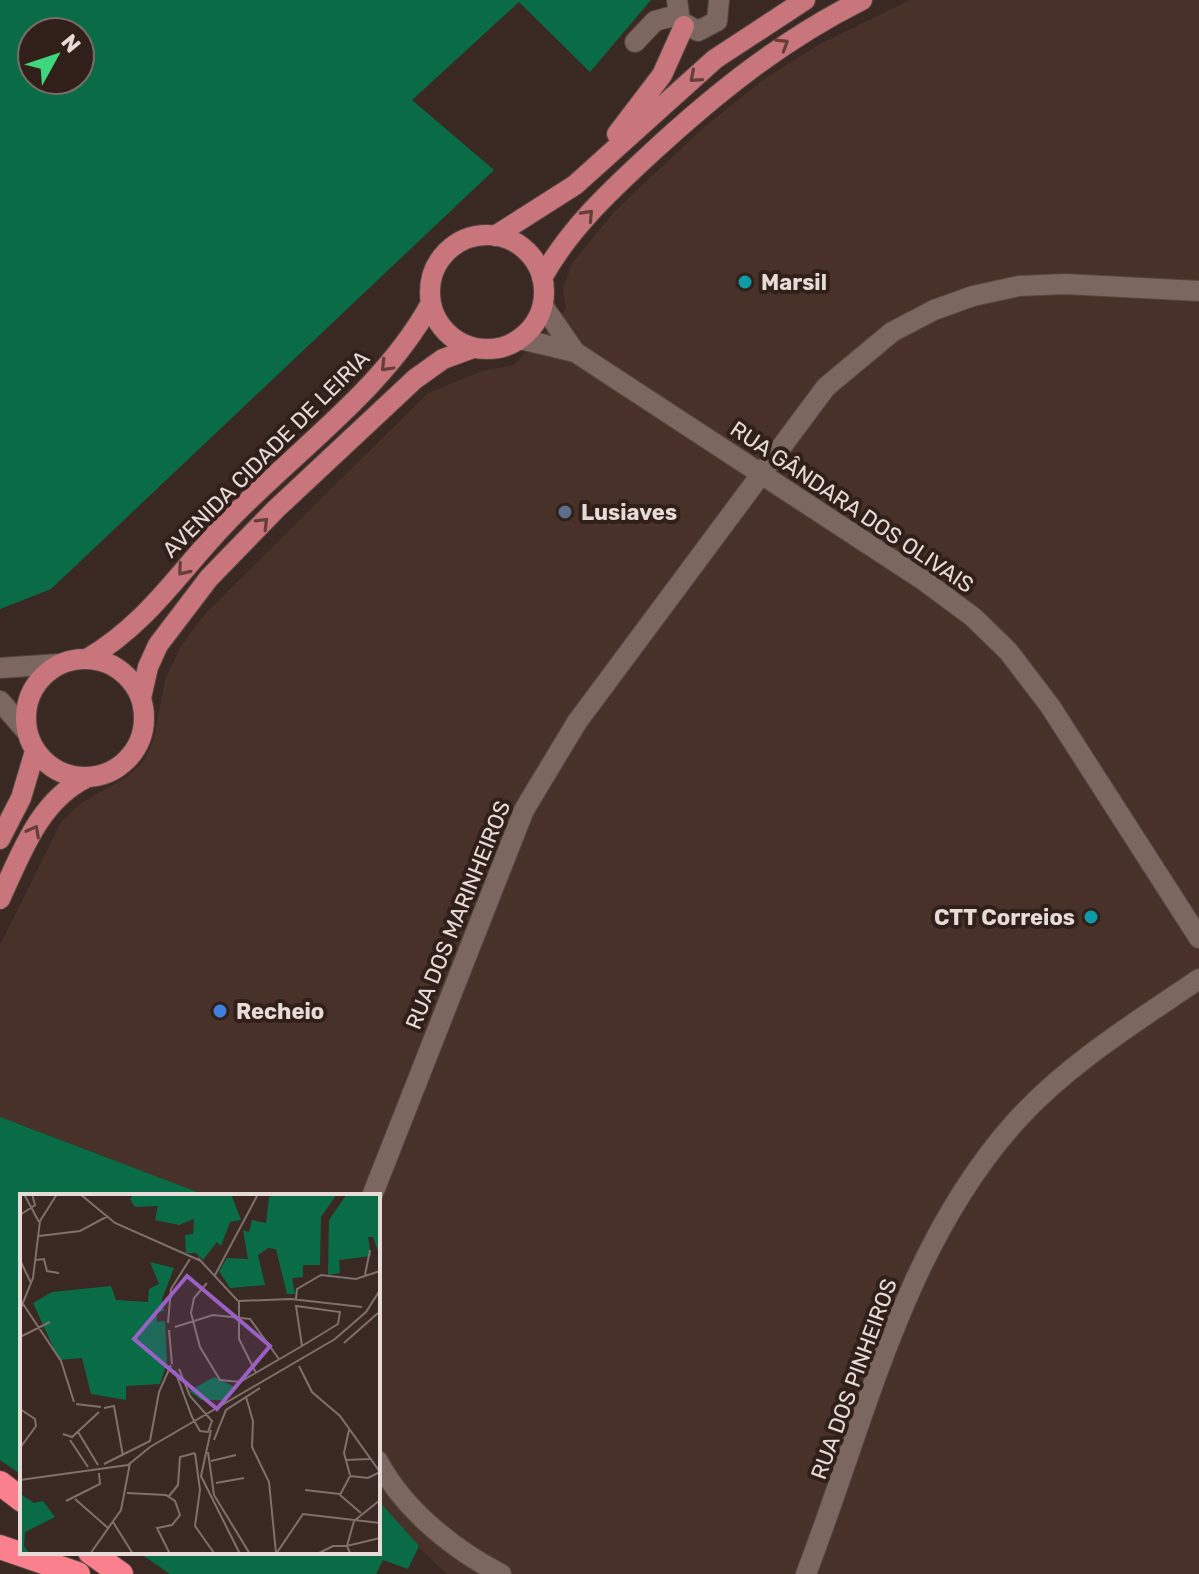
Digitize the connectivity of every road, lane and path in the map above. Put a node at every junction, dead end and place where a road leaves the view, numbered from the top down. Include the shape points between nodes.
1 (719, 0) edge
2 (805, 0) edge
3 (862, 0) edge
4 (679, 14) edge
5 (635, 42) dead end
6 (595, 168) junction
7 (495, 236) junction
8 (542, 278) junction
9 (1199, 291) edge
10 (431, 303) junction
11 (543, 306) junction
12 (520, 339) junction
13 (473, 348) junction
14 (575, 352) junction
15 (759, 473) junction
16 (87, 659) junction
17 (59, 664) junction
18 (0, 668) edge
19 (141, 698) junction
20 (0, 701) edge
21 (31, 742) junction
22 (86, 778) junction
23 (0, 839) edge
24 (0, 899) edge
25 (1199, 938) edge
26 (1199, 979) edge
27 (373, 1194) edge
28 (380, 1465) edge
29 (0, 1483) edge
30 (20, 1498) edge
31 (0, 1547) edge
32 (20, 1554) edge
33 (20, 1554) edge
34 (93, 1554) edge
35 (0, 1557) edge
36 (47, 1574) edge
37 (78, 1574) edge
38 (121, 1574) edge
39 (501, 1574) edge
40 (806, 1574) edge

1 - 4 street via 720,14 712,26 698,31
2 -> 6 main road via 715,59
8 -> 3 main road via 580,224 702,106 767,54
4 - 5 street via 655,21
4 - 6 main road via 662,75
6 - 7 main road
7 - 8 main road via 520,245
7 - 10 main road via 476,236 444,254 434,270
8 - 11 main road
9 - 15 street, RUA DOS MARINHEIROS via 1019,286 934,310 892,332 826,387
10 - 13 main road via 450,336
10 -> 16 main road, AVENIDA CIDADE DE LEIRIA via 398,354 225,523 145,617
11 - 12 main road
11 - 14 street, RUA GÂNDARA DOS OLIVAIS
12 - 13 main road via 498,348
12 - 14 street, RUA GÂNDARA DOS OLIVAIS
19 -> 13 main road via 158,645 234,552 415,379 443,359
14 - 15 street, RUA GÂNDARA DOS OLIVAIS
15 - 25 street, RUA GÂNDARA DOS OLIVAIS via 923,580 1008,651 1050,706
15 - 27 street, RUA DOS MARINHEIROS via 577,722 524,810
16 - 17 main road
16 - 19 main road via 120,670
17 - 18 street
17 - 21 main road via 32,691 26,709
19 - 22 main road via 144,726 134,752 113,771
20 - 21 street
21 - 22 main road via 63,773
21 - 23 main road via 21,798
24 -> 22 main road via 44,812 56,796
26 - 40 street, RUA DOS PINHEIROS via 1082,1060 978,1165 948,1211 898,1317
28 - 39 street via 433,1527 472,1559
29 - 30 highway
31 - 33 highway
32 - 37 highway
34 - 38 highway
35 - 36 highway

